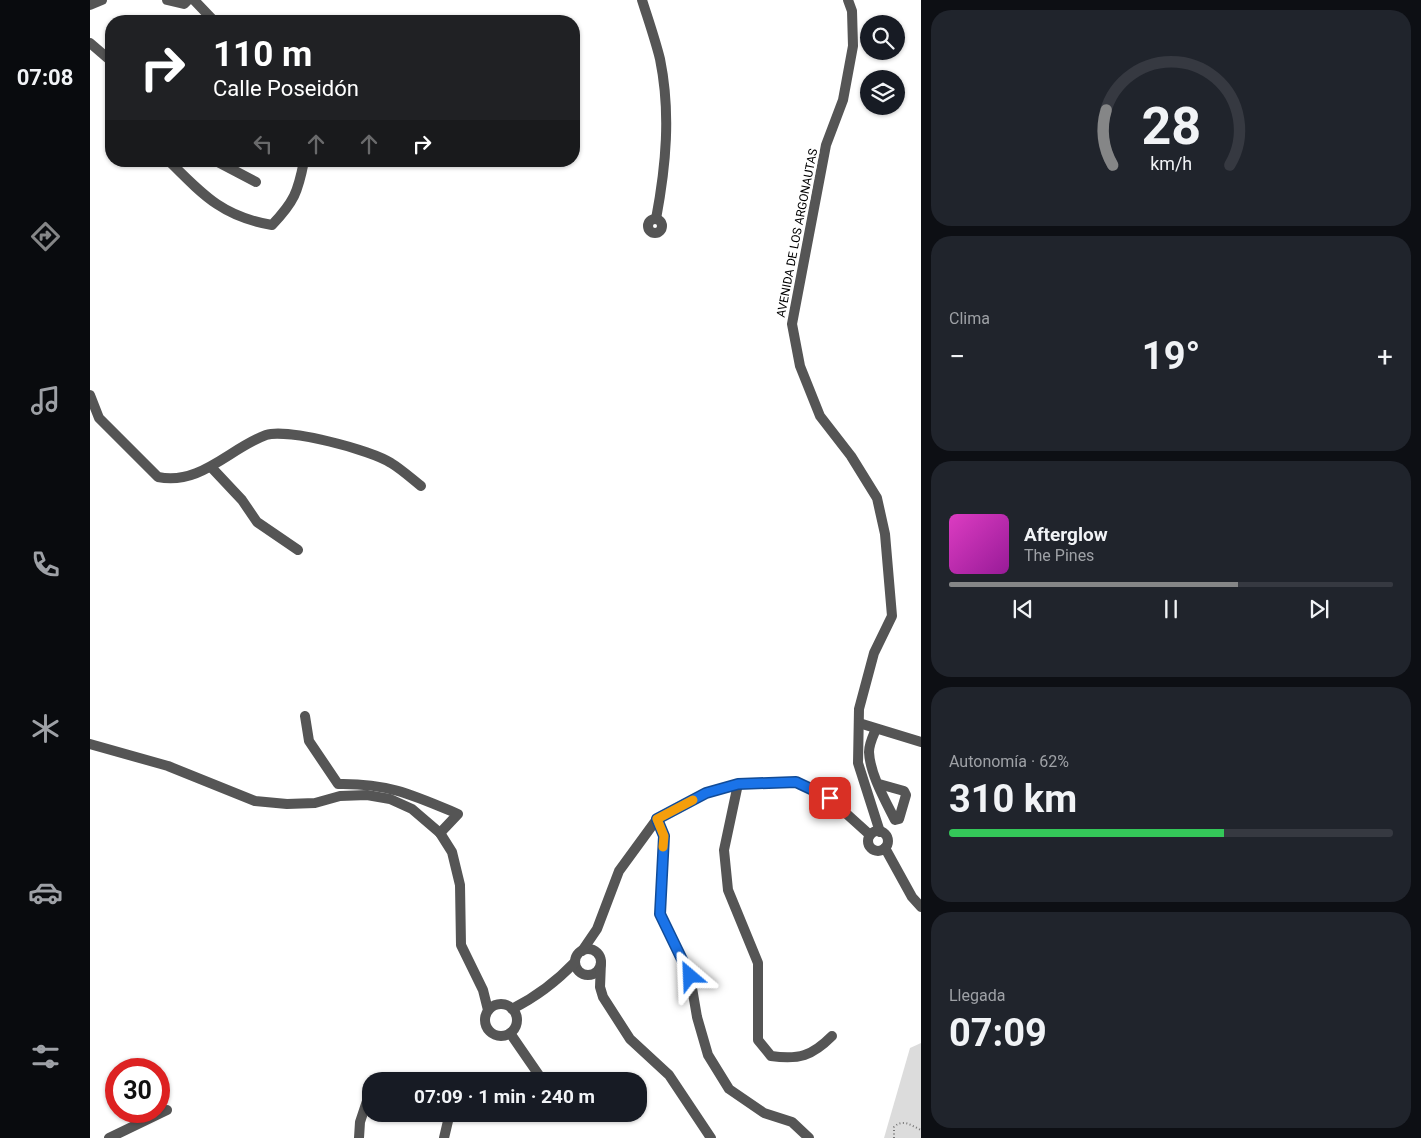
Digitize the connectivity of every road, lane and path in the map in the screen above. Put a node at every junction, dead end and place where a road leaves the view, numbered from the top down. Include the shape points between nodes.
1 (102, 0) edge
2 (167, 0) edge
3 (188, 0) edge
4 (194, 0) edge
5 (642, 0) edge
6 (848, 0) edge
7 (90, 5) edge
8 (208, 15) edge
9 (90, 43) edge
10 (105, 56) edge
11 (175, 167) edge
12 (229, 167) edge
13 (303, 167) edge
14 (256, 182) dead end
15 (656, 219) dead end
16 (90, 395) edge
17 (211, 467) junction
18 (421, 486) dead end
19 (298, 550) dead end
20 (305, 716) dead end
21 (858, 723) junction
22 (876, 728) junction
23 (921, 742) edge
24 (90, 744) edge
25 (738, 784) junction
26 (879, 784) dead end
27 (657, 819) junction
28 (440, 833) junction
29 (875, 833) junction
30 (885, 848) junction
31 (921, 907) edge
32 (597, 929) junction
33 (582, 951) junction
34 (600, 960) junction
35 (580, 969) junction
36 (600, 988) junction
37 (483, 990) junction
38 (500, 1004) junction
39 (488, 1010) junction
40 (514, 1012) junction
41 (510, 1033) junction
42 (832, 1036) dead end
43 (537, 1072) edge
44 (362, 1116) edge
45 (448, 1122) edge
46 (140, 1123) edge
47 (921, 1130) edge
48 (109, 1138) edge
49 (360, 1138) edge
50 (444, 1138) edge
51 (711, 1138) edge
52 (809, 1138) edge
53 (894, 1138) edge

1 - 7 street
2 - 3 street via 184,4
4 - 8 street
5 - 15 street via 659,58 667,133
6 - 21 street, AVENIDA DE LOS ARGONAUTAS via 852,11 853,46 843,100 826,145 792,324 800,366 820,416 851,456 877,498 885,534 892,616 874,653 858,709
9 - 10 street
11 - 13 street via 218,207 249,222 272,225 290,206
12 - 14 street
16 - 17 street via 98,418 158,477 171,479
17 - 18 street via 267,434 301,434 390,462
17 - 19 street via 242,500 257,522
20 - 28 street via 310,741 338,784 363,783 394,788 458,814
21 - 22 street
21 - 29 street, AVENIDA DE LOS ARGONAUTAS via 858,764
22 - 23 street
22 - 26 street via 869,752
24 - 28 street via 168,766 255,801 315,803 340,796 367,795 390,799 412,809
25 - 27 street via 706,793
25 - 29 street via 796,782 830,798
25 - 42 street via 724,850 728,890 758,963 758,1040 771,1056 794,1060 821,1048
27 - 32 street via 620,872
27 - 52 street via 664,836 660,914 690,976 708,1055 729,1089 764,1113 792,1122
28 - 37 street via 452,852 460,885 461,945
29 - 30 street via 888,839
29 - 30 street via 869,844 879,851
30 - 31 street
32 - 33 street
32 - 34 street
33 - 34 street via 594,951
33 - 35 street
34 - 35 street via 596,972
34 - 36 street
35 - 36 street
35 - 40 street via 565,972
36 - 51 street via 630,1039 668,1075
37 - 38 street
37 - 39 street
38 - 39 street
38 - 40 street
39 - 41 street via 485,1023 490,1032 501,1036
40 - 41 street via 516,1025
41 - 43 street
44 - 49 street
45 - 50 street
46 - 48 street
47 - 53 path via 900,1123 894,1127

